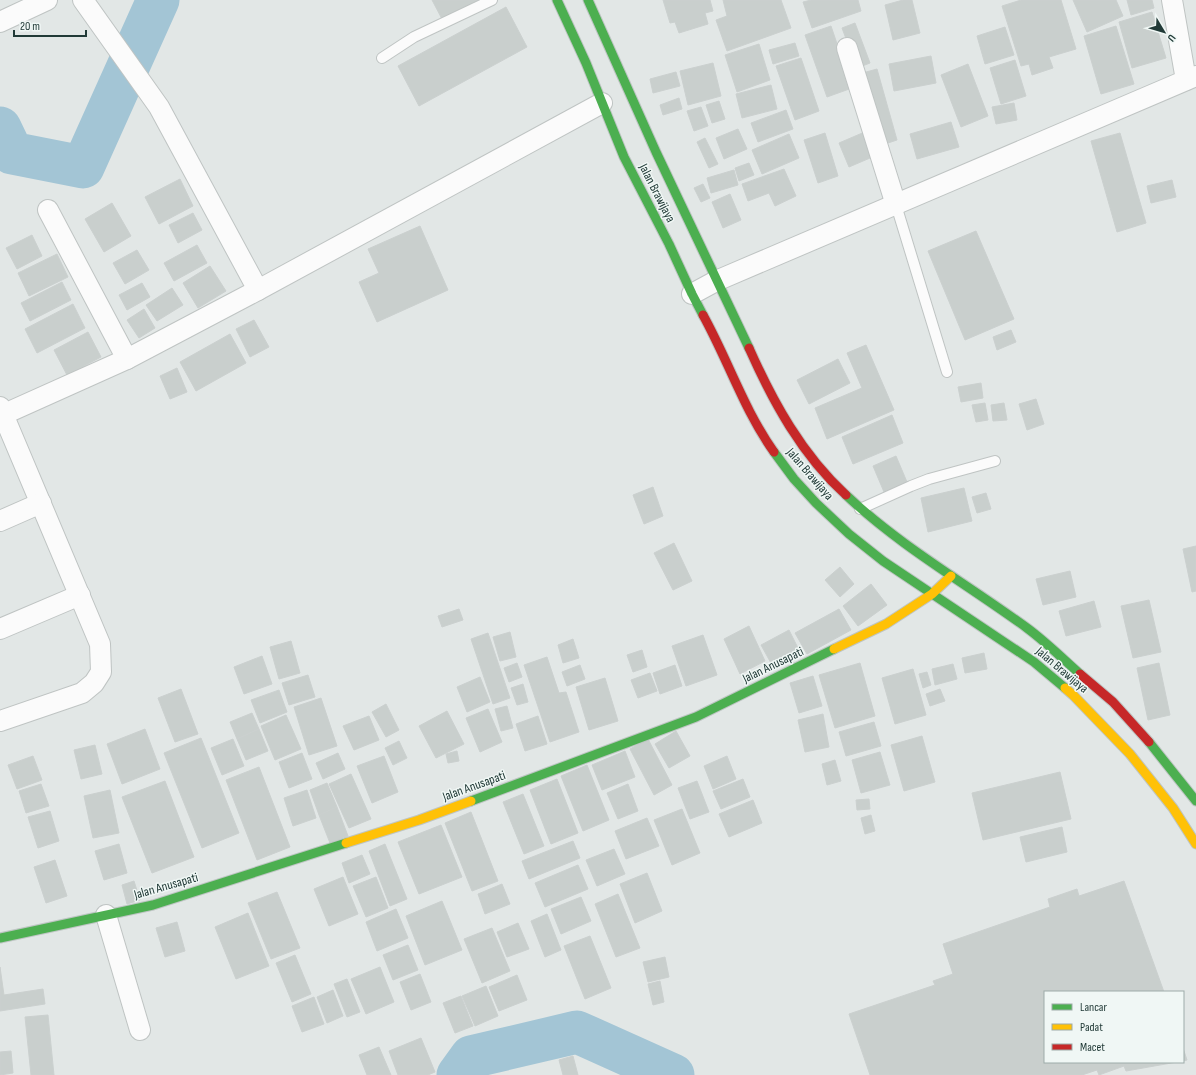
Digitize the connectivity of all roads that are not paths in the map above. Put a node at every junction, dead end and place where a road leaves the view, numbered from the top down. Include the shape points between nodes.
1 (47, 0) edge
2 (84, 0) edge
3 (492, 0) edge
4 (557, 0) edge
5 (588, 0) edge
6 (1172, 0) edge
7 (0, 22) edge
8 (847, 48) dead end
9 (382, 58) dead end
10 (1191, 78) edge
11 (602, 103) junction
12 (896, 205) junction
13 (48, 210) dead end
14 (716, 281) junction
15 (258, 290) junction
16 (692, 294) junction
17 (127, 360) junction
18 (947, 372) dead end
19 (1, 413) edge
20 (995, 461) dead end
21 (41, 504) junction
22 (860, 509) junction
23 (0, 521) edge
24 (951, 576) junction
25 (932, 594) junction
26 (80, 595) junction
27 (0, 629) edge
28 (0, 721) edge
29 (1196, 801) edge
30 (1196, 844) edge
31 (106, 915) junction
32 (0, 938) edge
33 (140, 1030) dead end

1 - 7 street
2 - 15 street via 159,107
3 - 9 lane via 414,37
4 - 11 main road, Jalan Brawijaya
5 - 14 main road, Jalan Brawijaya
6 - 10 street
8 - 12 street
10 - 12 street
11 - 15 street
11 - 16 main road, Jalan Brawijaya via 624,157
12 - 14 street
12 - 18 lane
13 - 17 street
14 - 16 street
14 - 22 main road, Jalan Brawijaya via 763,380 798,440 819,468
15 - 17 street
16 - 25 main road, Jalan Brawijaya via 767,442 794,479 849,534
17 - 19 street
19 - 21 street
20 - 22 lane via 911,486
21 - 23 street
21 - 26 street
22 - 24 main road, Jalan Brawijaya via 912,550
24 - 25 main road, Jalan Anusapati
24 - 29 main road, Jalan Brawijaya via 1028,629 1114,702
25 - 30 main road, Jalan Brawijaya via 1034,662 1073,695 1130,754
25 - 31 main road, Jalan Anusapati via 886,624 696,717 419,820 154,905
26 - 27 street
26 - 28 street via 100,644 101,672 94,683 82,693
31 - 32 main road, Jalan Anusapati
31 - 33 street

